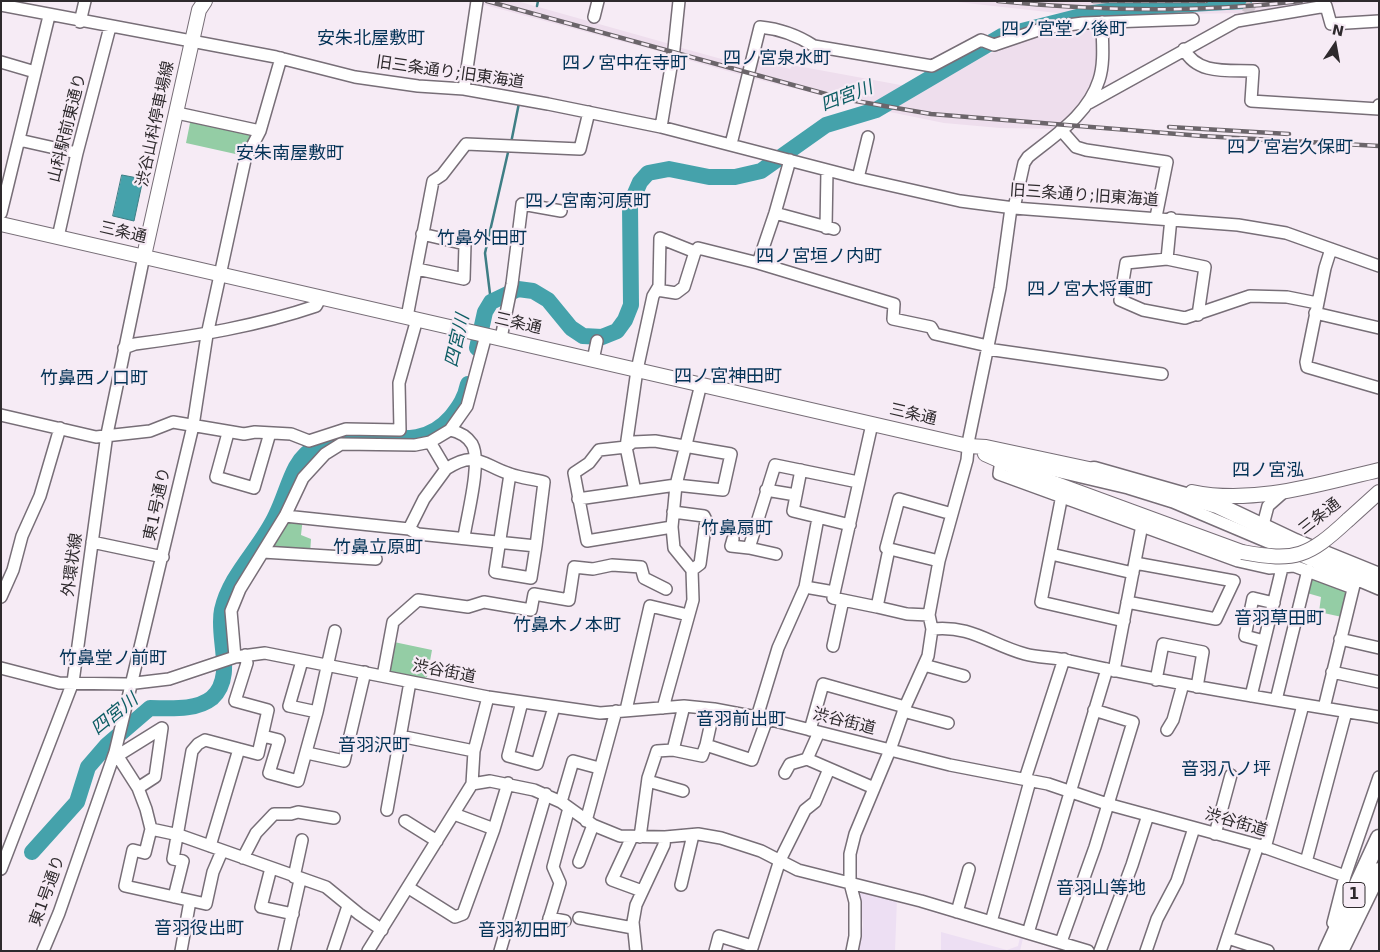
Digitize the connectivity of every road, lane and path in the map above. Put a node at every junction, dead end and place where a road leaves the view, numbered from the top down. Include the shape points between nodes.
1 (85, 1) edge
2 (477, 1) edge
3 (598, 1) edge
4 (679, 1) edge
5 (200, 4) edge
6 (1, 5) edge
7 (49, 16) junction
8 (594, 18) dead end
9 (1193, 19) dead end
10 (1379, 21) edge
11 (80, 22) junction
12 (1102, 22) junction
13 (110, 28) junction
14 (192, 42) junction
15 (1184, 49) junction
16 (281, 58) junction
17 (1, 62) edge
18 (35, 72) junction
19 (464, 89) junction
20 (1090, 103) junction
21 (1379, 105) edge
22 (589, 112) junction
23 (177, 113) junction
24 (661, 127) junction
25 (1061, 130) junction
26 (260, 131) junction
27 (868, 137) dead end
28 (19, 140) junction
29 (731, 144) junction
30 (77, 153) junction
31 (784, 158) junction
32 (827, 170) junction
33 (858, 178) junction
34 (1013, 208) junction
35 (561, 211) dead end
36 (1, 213) edge
37 (775, 213) junction
38 (1156, 218) junction
39 (1171, 218) junction
40 (1, 224) edge
41 (422, 234) junction
42 (58, 236) junction
43 (1331, 249) junction
44 (695, 252) junction
45 (144, 256) junction
46 (1167, 259) junction
47 (758, 263) junction
48 (1379, 266) edge
49 (417, 269) junction
50 (219, 273) junction
51 (657, 290) junction
52 (321, 297) junction
53 (1316, 308) junction
54 (1198, 314) junction
55 (412, 318) junction
56 (1379, 328) edge
57 (482, 334) junction
58 (207, 335) junction
59 (501, 338) junction
60 (597, 342) dead end
61 (124, 348) junction
62 (988, 348) junction
63 (593, 360) junction
64 (637, 370) junction
65 (1162, 374) dead end
66 (700, 384) junction
67 (1379, 388) edge
68 (1, 415) edge
69 (872, 424) junction
70 (193, 426) junction
71 (60, 428) junction
72 (450, 430) junction
73 (228, 432) junction
74 (270, 433) junction
75 (106, 434) junction
76 (430, 442) junction
77 (968, 446) junction
78 (626, 447) junction
79 (686, 448) junction
80 (476, 458) junction
81 (997, 458) junction
82 (446, 469) junction
83 (801, 470) junction
84 (1094, 470) joint
85 (1379, 470) edge
86 (510, 474) junction
87 (858, 482) junction
88 (676, 485) junction
89 (1158, 487) junction
90 (766, 490) junction
91 (635, 491) junction
92 (1285, 491) junction
93 (1379, 492) edge
94 (796, 495) junction
95 (1062, 495) junction
96 (578, 499) junction
97 (674, 512) junction
98 (952, 514) junction
99 (285, 516) junction
100 (818, 518) junction
101 (850, 524) junction
102 (1142, 525) junction
103 (1263, 525) junction
104 (672, 527) junction
105 (409, 528) junction
106 (464, 537) junction
107 (733, 539) dead end
108 (499, 541) junction
109 (92, 542) junction
110 (1272, 543) junction
111 (536, 546) junction
112 (749, 548) junction
113 (889, 549) junction
114 (263, 552) junction
115 (776, 554) dead end
116 (1051, 554) junction
117 (163, 557) junction
118 (376, 559) dead end
119 (939, 560) junction
120 (1134, 568) junction
121 (1282, 568) junction
122 (692, 570) junction
123 (1308, 570) junction
124 (1379, 576) edge
125 (4, 584) edge
126 (1354, 584) junction
127 (805, 587) junction
128 (666, 589) dead end
129 (1379, 589) edge
130 (834, 592) junction
131 (1, 597) edge
132 (843, 600) junction
133 (1127, 602) junction
134 (1274, 603) junction
135 (877, 607) junction
136 (688, 614) junction
137 (929, 615) junction
138 (1124, 621) junction
139 (932, 629) junction
140 (335, 631) dead end
141 (1340, 639) junction
142 (1264, 641) junction
143 (833, 646) dead end
144 (1379, 648) edge
145 (240, 656) junction
146 (1064, 659) junction
147 (302, 661) junction
148 (924, 664) junction
149 (328, 666) junction
150 (1, 668) edge
151 (1110, 670) junction
152 (365, 672) junction
153 (1332, 672) junction
154 (383, 676) junction
155 (964, 676) dead end
156 (1156, 680) junction
157 (73, 682) junction
158 (410, 682) junction
159 (1379, 682) edge
160 (130, 683) junction
161 (1183, 684) junction
162 (1197, 687) junction
163 (1251, 696) junction
164 (488, 697) junction
165 (1276, 700) junction
166 (522, 702) junction
167 (1303, 705) junction
168 (684, 706) junction
169 (554, 707) junction
170 (663, 708) junction
171 (1324, 708) junction
172 (714, 709) junction
173 (904, 709) junction
174 (621, 710) junction
175 (1094, 710) junction
176 (317, 712) junction
177 (1346, 712) junction
178 (1379, 717) edge
179 (762, 718) junction
180 (948, 723) dead end
181 (1167, 730) dead end
182 (814, 731) junction
183 (263, 736) junction
184 (400, 736) junction
185 (706, 744) junction
186 (239, 750) junction
187 (672, 750) junction
188 (890, 750) junction
189 (474, 752) junction
190 (307, 753) junction
191 (116, 754) junction
192 (807, 759) junction
193 (599, 768) junction
194 (829, 769) junction
195 (785, 773) dead end
196 (1231, 775) dead end
197 (1379, 777) edge
198 (1027, 780) junction
199 (648, 781) junction
200 (508, 783) junction
201 (472, 784) junction
202 (138, 788) junction
203 (874, 788) junction
204 (1069, 790) junction
205 (683, 791) dead end
206 (546, 794) junction
207 (1107, 804) junction
208 (565, 805) junction
209 (387, 810) dead end
210 (454, 814) junction
211 (1148, 815) junction
212 (334, 818) dead end
213 (405, 821) dead end
214 (590, 823) junction
215 (1194, 828) junction
216 (151, 829) junction
217 (494, 829) junction
218 (693, 834) junction
219 (1216, 834) junction
220 (179, 835) junction
221 (636, 837) junction
222 (665, 837) junction
223 (1379, 838) edge
224 (302, 840) dead end
225 (437, 841) junction
226 (210, 846) junction
227 (1261, 846) junction
228 (222, 851) junction
229 (243, 858) junction
230 (780, 860) junction
231 (579, 862) dead end
232 (1306, 862) junction
233 (271, 868) junction
234 (969, 869) dead end
235 (1, 870) edge
236 (1345, 876) junction
237 (1378, 876) edge
238 (297, 878) junction
239 (850, 883) junction
240 (681, 885) dead end
241 (409, 888) junction
242 (642, 890) junction
243 (174, 897) junction
244 (190, 901) junction
245 (348, 906) junction
246 (957, 912) junction
247 (293, 914) junction
248 (579, 918) dead end
249 (565, 921) dead end
250 (991, 922) junction
251 (634, 928) junction
252 (382, 930) junction
253 (1028, 934) junction
254 (1228, 938) junction
255 (1061, 942) junction
256 (751, 948) edge
257 (43, 951) edge
258 (181, 951) edge
259 (284, 951) edge
260 (333, 951) edge
261 (368, 951) edge
262 (500, 951) edge
263 (636, 951) edge
264 (715, 951) edge
265 (852, 951) edge
266 (1088, 951) edge
267 (1100, 951) edge
268 (1146, 951) edge
269 (1223, 951) edge
270 (1268, 951) edge
271 (1326, 951) edge
272 (1340, 951) edge

1 - 11 street
2 - 19 street
3 - 8 street
4 - 24 street
5 - 14 main road, 渋谷山科停車場線
6 - 7 street, 旧三条通り;旧東海道
7 - 11 street, 旧三条通り;旧東海道
7 - 18 street
9 - 12 street
10 - 15 street via 1331,24 1326,6 1246,16
11 - 13 street, 旧三条通り;旧東海道
12 - 20 street via 1101,72
12 - 29 street via 1044,28 994,45 981,40 932,66 814,46 778,28 760,27
13 - 14 street, 旧三条通り;旧東海道
13 - 30 street, 山科駅前東通り
14 - 16 street, 旧三条通り;旧東海道
14 - 23 main road, 渋谷山科停車場線
15 - 20 street
15 - 21 street via 1189,59 1200,66 1253,71 1251,101 1378,109
16 - 19 street, 旧三条通り;旧東海道 via 382,81
16 - 26 street, 東1号通り
17 - 18 street
18 - 28 street
19 - 22 street, 旧三条通り;旧東海道
20 - 25 street
22 - 24 street, 旧三条通り;旧東海道
22 - 41 street via 580,149 466,144 442,175 433,181
23 - 26 street
23 - 45 main road, 渋谷山科停車場線
24 - 29 street, 旧三条通り;旧東海道
25 - 34 street via 1024,163
25 - 38 street via 1076,146 1086,150 1167,162
26 - 50 street, 東1号通り via 245,160
27 - 33 street
28 - 30 street
28 - 36 street
29 - 31 street, 旧三条通り;旧東海道
30 - 42 street, 山科駅前東通り
31 - 32 street, 旧三条通り;旧東海道
31 - 37 street
32 - 33 street, 旧三条通り;旧東海道
32 - 37 street via 830,228
33 - 34 street, 旧三条通り;旧東海道 via 960,201
34 - 38 street, 旧三条通り;旧東海道
34 - 62 street
35 - 59 street via 522,204 510,297
37 - 47 street
38 - 39 street, 旧三条通り;旧東海道
39 - 43 street, 旧三条通り;旧東海道 via 1278,232
39 - 46 street
40 - 42 main road, 三条通
41 - 49 street
41 - 49 street via 465,244 464,279
42 - 45 main road, 三条通
43 - 48 street, 旧三条通り;旧東海道
43 - 53 street
44 - 47 street via 698,248
44 - 51 street via 684,288 676,292
44 - 51 street via 660,238 660,286
45 - 50 main road, 三条通
45 - 61 street, 外環状線
46 - 54 street via 1205,267
46 - 54 street via 1126,263 1120,300 1143,310 1184,318
47 - 62 street via 894,304 893,319 931,327 935,334
49 - 55 street
50 - 52 main road, 三条通
50 - 58 street, 東1号通り
51 - 64 street
52 - 55 main road, 三条通
52 - 58 street via 316,306
53 - 54 street via 1287,296 1250,296
53 - 56 street
53 - 67 street via 1306,362 1308,367
55 - 57 main road, 三条通
55 - 74 street via 399,383 400,430 346,429 309,441 290,434
57 - 59 main road, 三条通
57 - 72 street via 467,406
58 - 61 street
58 - 70 street, 東1号通り
59 - 63 main road, 三条通
60 - 63 street
61 - 75 street, 外環状線
62 - 65 street
62 - 77 street
63 - 64 main road, 三条通
64 - 66 main road, 三条通
64 - 78 street
66 - 69 main road, 三条通
66 - 79 street
68 - 71 street
69 - 77 main road, 三条通
69 - 87 street
70 - 73 street
70 - 75 street via 173,422 150,431
70 - 117 street, 東1号通り
71 - 75 street via 96,437
71 - 125 street via 40,496 22,536 13,570
72 - 76 street
72 - 80 street via 462,433 472,444
73 - 74 street
73 - 74 street via 216,477 254,488
75 - 109 street, 外環状線
76 - 82 street
76 - 99 street via 415,445 341,444 325,454 303,478
77 - 81 main road, 三条通
77 - 84 main road, 三条通
77 - 98 street
78 - 79 street via 633,442 655,441
78 - 91 street
78 - 96 street via 598,450 589,463 574,473
79 - 88 street
79 - 88 street via 731,454 723,490
80 - 82 street via 459,460
80 - 86 street
80 - 106 street
81 - 93 main road, 三条通, bridge via 1032,475 1242,552 1270,557 1288,558 1314,548
81 - 95 street via 999,474
81 - 110 street via 1128,488 1173,502
82 - 105 street via 424,499
83 - 87 street
83 - 90 street via 775,464
83 - 94 street
84 - 89 highway
85 - 92 main road, 三条通
86 - 108 street
86 - 111 street via 544,482
87 - 101 street
88 - 91 street
88 - 97 street
89 - 92 main road, 三条通 via 1221,496
89 - 103 highway via 1217,505
90 - 94 street
90 - 112 street
91 - 96 street
92 - 103 street via 1268,506
94 - 100 street via 793,511
95 - 102 street
95 - 116 street
96 - 104 street via 587,541
97 - 104 street
97 - 122 street via 704,516 706,520 700,564
98 - 113 street via 899,499 886,548
98 - 119 street
99 - 105 street
99 - 114 street
100 - 101 street
100 - 127 street
101 - 130 street
102 - 120 street
102 - 121 street via 1238,561
103 - 110 street
103 - 124 highway via 1295,542
104 - 122 street via 674,548
105 - 106 street via 418,534
106 - 108 street
107 - 112 street via 731,546
108 - 111 street
108 - 111 street via 495,572 531,578
109 - 117 street
109 - 157 street, 外環状線
110 - 126 street
112 - 115 street
113 - 119 street
113 - 135 street
114 - 118 street
114 - 145 street via 240,589 231,611
116 - 120 street
116 - 138 street via 1042,602
117 - 160 street, 東1号通り
119 - 137 street
120 - 133 street
120 - 133 street via 1234,581 1216,619
121 - 123 street via 1294,566
121 - 134 street
122 - 136 street via 694,600
123 - 126 street
123 - 165 street
125 - 131 street
126 - 129 street
126 - 141 street
127 - 130 street
127 - 179 street via 778,648
128 - 154 street via 644,578 641,568 612,565 574,568 569,600 534,594 532,610 484,602 468,607 418,600 393,622
130 - 132 street via 833,598
132 - 135 street
132 - 143 street
133 - 138 street
134 - 142 street
134 - 142 street via 1254,598 1245,636
135 - 137 street
136 - 170 street
136 - 174 street via 650,606
137 - 139 street
138 - 151 street
139 - 146 street via 964,629 1025,654
139 - 148 street
140 - 149 street
141 - 144 street
141 - 153 street
142 - 163 street
145 - 147 street, 渋谷街道 via 265,653
145 - 160 street, 渋谷街道 via 169,679
145 - 183 street via 247,663 235,701 268,710
146 - 151 street
146 - 198 street
147 - 149 street, 渋谷街道
147 - 176 street via 289,706
148 - 155 street
148 - 173 street
149 - 152 street, 渋谷街道
149 - 176 street
150 - 157 street via 59,683
151 - 156 street
151 - 175 street
152 - 154 street, 渋谷街道
152 - 190 street via 344,761
153 - 159 street
153 - 171 street
154 - 158 street, 渋谷街道
156 - 161 street
156 - 162 street via 1163,644 1203,652
157 - 160 street, 渋谷街道
157 - 235 street, 外環状線
158 - 164 street, 渋谷街道
158 - 184 street
160 - 191 street, 東1号通り
161 - 162 street
161 - 181 street
162 - 163 street
163 - 165 street
164 - 166 street, 渋谷街道
164 - 189 street
165 - 167 street
166 - 169 street, 渋谷街道
166 - 169 street via 508,756 537,764
167 - 171 street
167 - 227 street
168 - 170 street, 渋谷街道
168 - 172 street, 渋谷街道
168 - 187 street
169 - 174 street, 渋谷街道 via 600,714
170 - 174 street, 渋谷街道
171 - 177 street
172 - 179 street, 渋谷街道
172 - 185 street
173 - 180 street
173 - 182 street via 823,684
173 - 188 street
174 - 193 street
175 - 204 street
175 - 207 street via 1133,722
176 - 190 street
177 - 178 street
177 - 232 street
179 - 182 street, 渋谷街道
179 - 185 street via 752,760
182 - 188 street, 渋谷街道
182 - 192 street
183 - 186 street via 258,754
183 - 190 street via 279,740 270,773 298,781
184 - 189 street
184 - 209 street
185 - 187 street via 702,756
186 - 220 street via 205,740 192,751
186 - 226 street
187 - 199 street via 657,750
188 - 198 street, 渋谷街道
188 - 203 street
189 - 201 street
191 - 202 street
191 - 202 street via 162,728 155,777
191 - 257 street, 東1号通り
192 - 194 street
192 - 195 street via 790,764
193 - 208 street via 573,761
193 - 214 street
194 - 203 street
194 - 230 street via 815,802 805,810
196 - 219 street
197 - 236 street
198 - 204 street, 渋谷街道
198 - 250 street
199 - 205 street
199 - 221 street
200 - 201 street
200 - 206 street
200 - 217 street
201 - 210 street
202 - 216 street
203 - 239 street via 855,834 850,854
204 - 207 street, 渋谷街道
204 - 253 street
206 - 208 street
206 - 262 street
207 - 211 street, 渋谷街道
207 - 255 street
208 - 214 street
208 - 249 street via 553,866 560,883 547,923
210 - 217 street
210 - 225 street
211 - 215 street, 渋谷街道
211 - 267 street
212 - 229 street via 298,812 274,814 256,833
213 - 225 street
214 - 221 street via 620,836
214 - 231 street
215 - 219 street, 渋谷街道
215 - 268 street via 1177,881 1157,919
216 - 220 street
216 - 243 street via 145,853 133,850 125,886
217 - 241 street via 463,914 455,917
218 - 222 street
218 - 230 street via 721,838
218 - 240 street
219 - 227 street, 渋谷街道
220 - 226 street
220 - 243 street via 173,859 183,861
221 - 222 street
221 - 242 street via 612,880
222 - 242 street
223 - 271 highway, 1
224 - 238 street
225 - 241 street
226 - 228 street
227 - 232 street, 渋谷街道
227 - 254 street
228 - 229 street
228 - 244 street via 213,872 206,904
229 - 233 street
230 - 239 street via 798,870
230 - 256 street
232 - 236 street, 渋谷街道
233 - 238 street
233 - 247 street via 261,907
234 - 246 street
236 - 271 street
237 - 272 highway, 1
238 - 245 street via 326,888
238 - 247 street
239 - 246 street
239 - 265 street via 855,902
241 - 252 street
242 - 251 street via 636,905
243 - 244 street
244 - 258 street
245 - 252 street
245 - 260 street
246 - 250 street
247 - 259 street
248 - 251 street
250 - 253 street
251 - 263 street
252 - 261 street
253 - 255 street
254 - 269 street
254 - 270 street
255 - 266 street
256 - 264 street via 719,936

